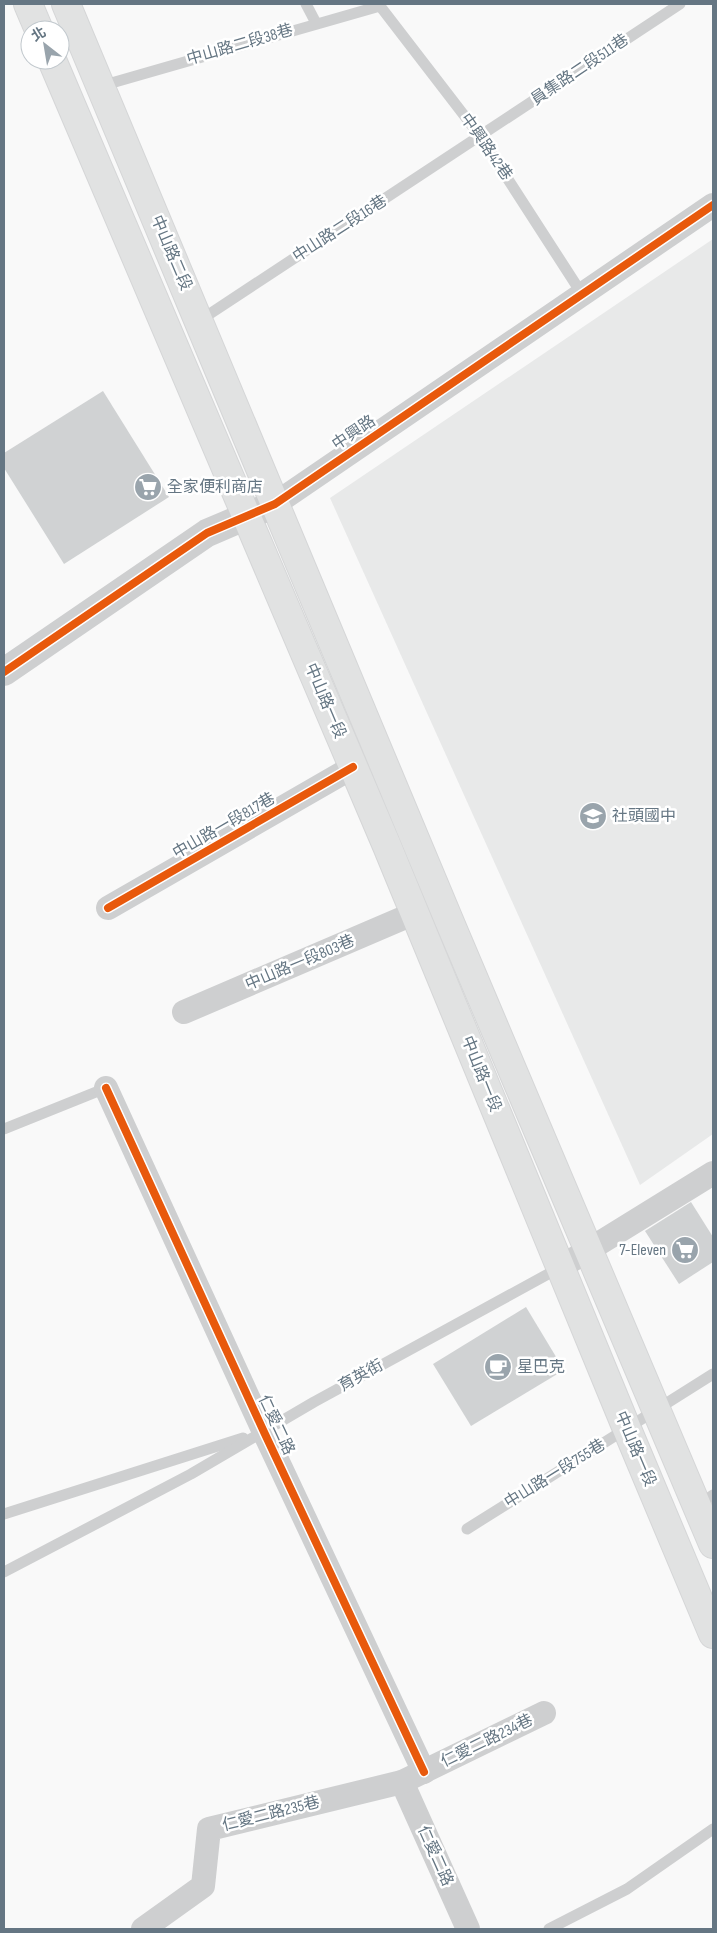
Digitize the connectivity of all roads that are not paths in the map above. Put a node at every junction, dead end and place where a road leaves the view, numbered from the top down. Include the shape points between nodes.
1 (28, 4) edge
2 (66, 4) edge
3 (306, 4) edge
4 (680, 4) edge
5 (380, 5) edge
6 (35, 20) edge
7 (316, 23) junction
8 (56, 70) edge
9 (101, 86) junction
10 (480, 136) junction
11 (713, 205) edge
12 (582, 294) junction
13 (200, 321) junction
14 (275, 504) junction
15 (247, 516) junction
16 (4, 672) edge
17 (354, 766) junction
18 (108, 908) dead end
19 (415, 913) junction
20 (184, 1012) dead end
21 (106, 1088) joint
22 (4, 1129) edge
23 (713, 1173) edge
24 (588, 1248) junction
25 (561, 1267) junction
26 (713, 1374) edge
27 (642, 1419) junction
28 (264, 1432) junction
29 (705, 1500) edge
30 (4, 1514) edge
31 (467, 1529) dead end
32 (713, 1544) edge
33 (4, 1572) edge
34 (713, 1634) edge
35 (544, 1713) dead end
36 (424, 1772) junction
37 (402, 1782) junction
38 (713, 1829) edge
39 (143, 1929) edge
40 (468, 1929) edge
41 (549, 1929) edge

1 - 6 main road
2 - 9 main road, 中山路二段
3 - 7 lane
4 - 10 lane, 員集路二段511巷
5 - 7 lane, 中山路二段38巷
5 - 10 lane, 中興路42巷
7 - 9 lane, 中山路二段38巷
8 - 15 main road, 中山路二段
9 - 13 main road, 中山路二段
10 - 12 lane, 中興路42巷
10 - 13 lane, 中山路二段16巷
11 - 12 street, 中興路
12 - 14 street, 中興路
13 - 14 main road, 中山路二段
14 - 15 street, 中興路
14 - 24 main road, 中山路一段
15 - 16 street, 中興路 via 208,534
15 - 17 main road, 中山路一段
17 - 18 street, 中山路一段817巷
17 - 19 main road, 中山路一段
19 - 20 street, 中山路一段803巷
19 - 25 main road, 中山路一段
21 - 22 lane
21 - 28 street, 仁愛二路
23 - 24 street, 育英街
24 - 25 street, 育英街
24 - 27 main road, 中山路一段
25 - 27 main road, 中山路一段
25 - 28 lane, 育英街
26 - 27 lane, 中山路一段755巷
27 - 29 main road, 中山路一段
27 - 31 lane, 中山路一段755巷
27 - 34 main road, 中山路一段
28 - 30 lane
28 - 33 lane, 育英街
28 - 36 street, 仁愛二路
29 - 32 main road, 中山路一段
35 - 36 street, 仁愛二路234巷
36 - 37 street, 仁愛二路234巷
37 - 39 street, 仁愛二路235巷 via 209,1829 203,1886
37 - 40 street, 仁愛二路
38 - 41 lane via 627,1889

